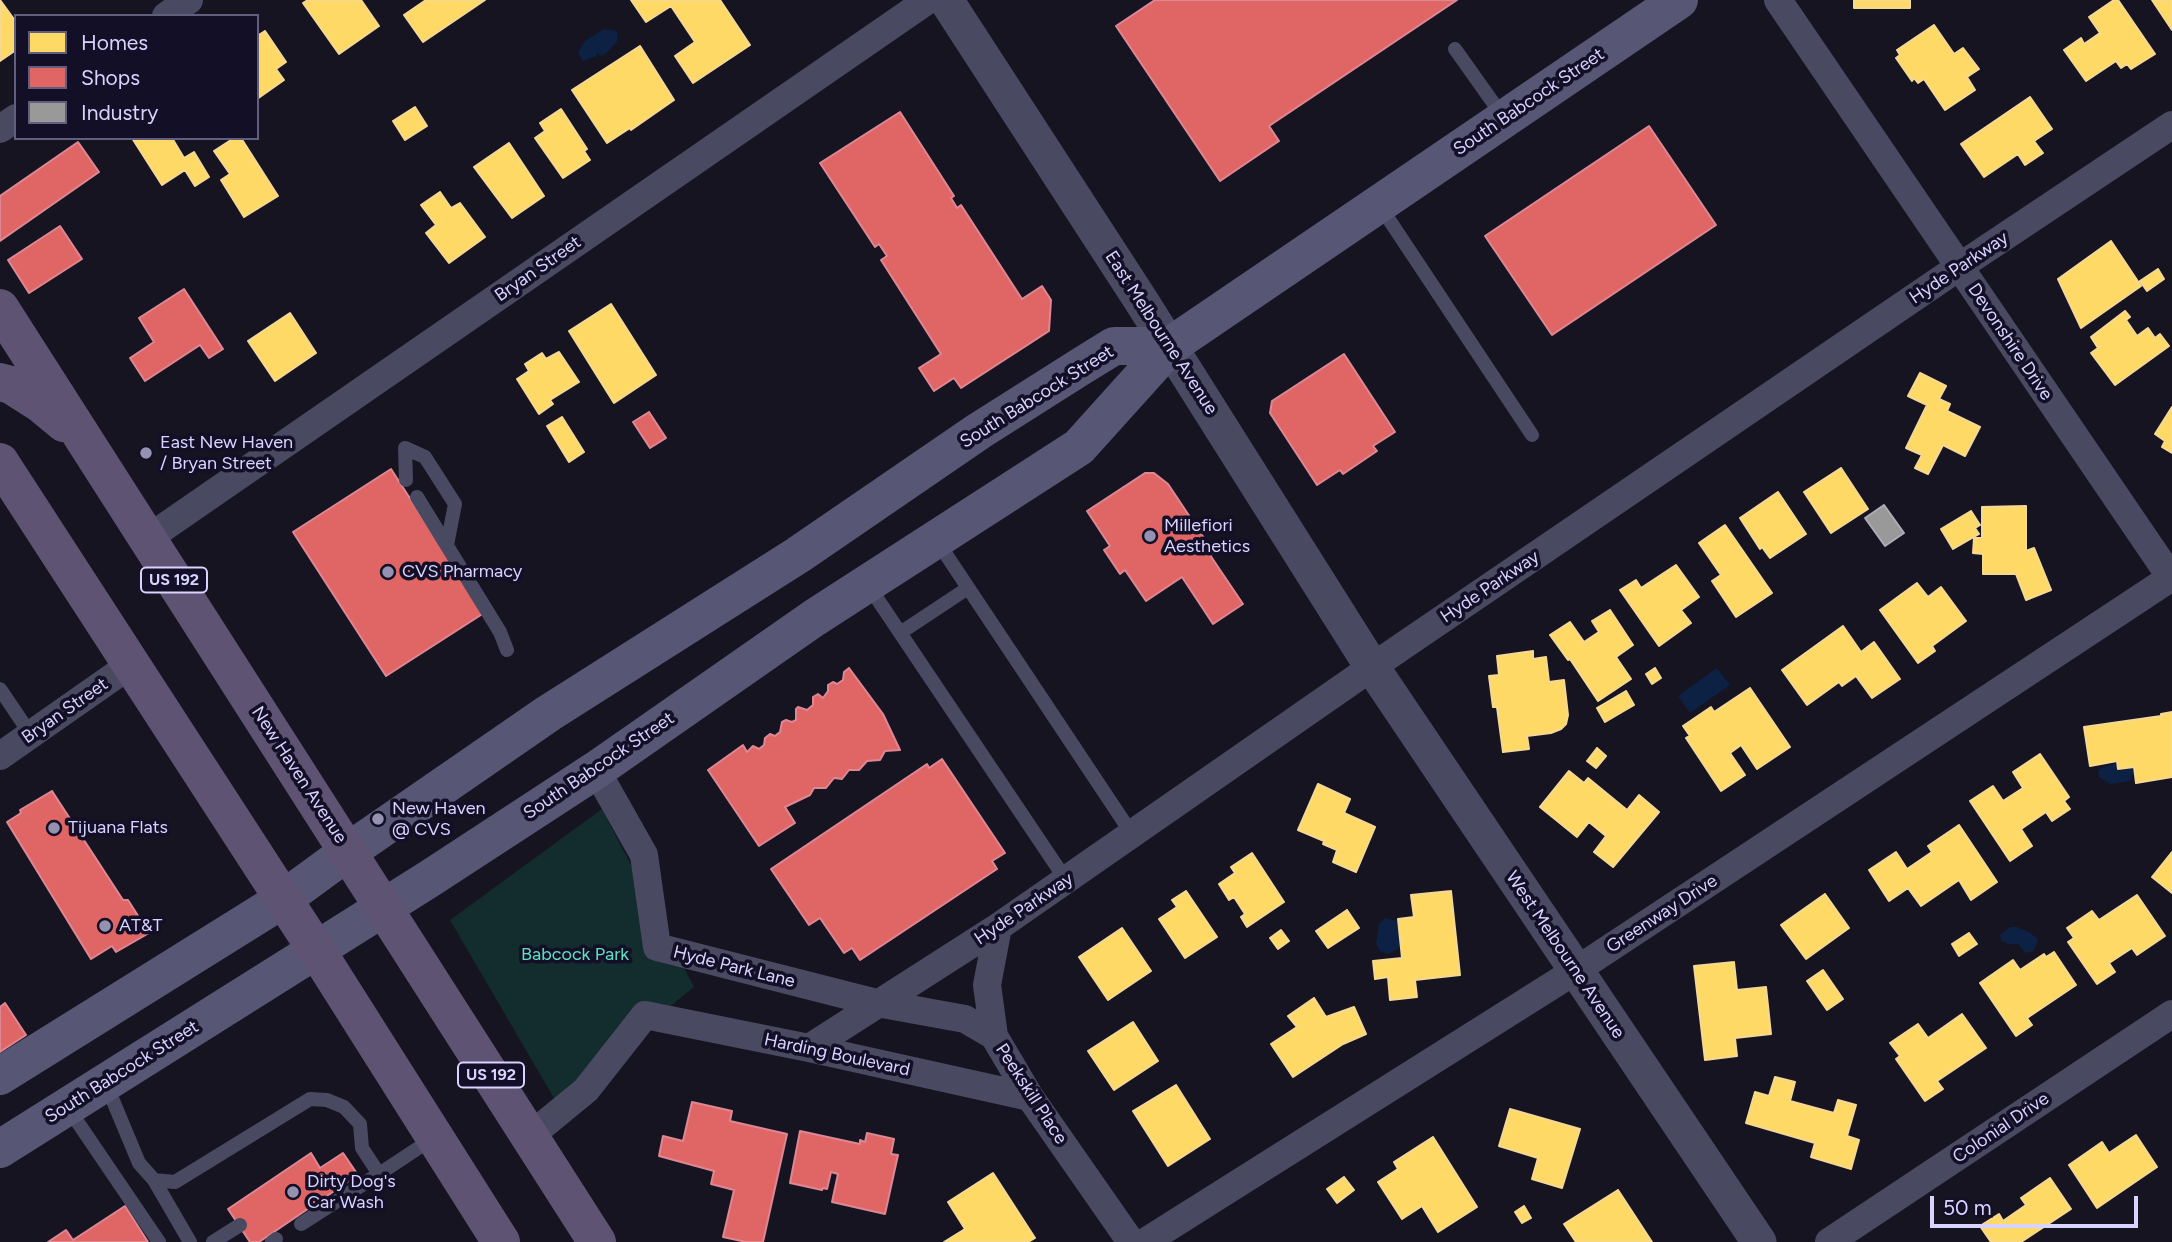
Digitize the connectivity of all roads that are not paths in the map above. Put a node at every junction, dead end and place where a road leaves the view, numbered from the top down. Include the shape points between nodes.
1 (189, 0) edge
2 (928, 0) edge
3 (946, 0) edge
4 (1679, 0) edge
5 (1778, 0) edge
6 (169, 14) edge
7 (1455, 48) dead end
8 (1504, 119) junction
9 (2172, 125) edge
10 (1379, 205) junction
11 (1959, 267) junction
12 (0, 308) edge
13 (1170, 346) junction
14 (0, 382) edge
15 (1532, 435) dead end
16 (82, 437) junction
17 (0, 462) edge
18 (405, 480) dead end
19 (417, 497) dead end
20 (147, 539) junction
21 (936, 540) junction
22 (447, 545) junction
23 (2172, 578) edge
24 (867, 584) junction
25 (968, 588) junction
26 (900, 633) junction
27 (507, 650) dead end
28 (130, 665) junction
29 (1372, 667) junction
30 (0, 689) edge
31 (31, 735) junction
32 (0, 756) edge
33 (596, 770) junction
34 (1132, 834) junction
35 (349, 851) junction
36 (1066, 880) junction
37 (282, 900) junction
38 (385, 907) junction
39 (998, 928) junction
40 (317, 951) junction
41 (1575, 971) junction
42 (877, 1003) junction
43 (2172, 1014) edge
44 (994, 1036) junction
45 (809, 1048) junction
46 (0, 1076) edge
47 (105, 1083) junction
48 (1030, 1097) junction
49 (67, 1106) junction
50 (530, 1136) junction
51 (435, 1138) junction
52 (0, 1149) edge
53 (379, 1174) junction
54 (154, 1180) junction
55 (301, 1224) dead end
56 (240, 1225) dead end
57 (159, 1242) edge
58 (190, 1242) edge
59 (214, 1242) edge
60 (501, 1242) edge
61 (597, 1242) edge
62 (1131, 1242) edge
63 (1145, 1242) edge
64 (1759, 1242) edge
65 (1829, 1242) edge

1 - 6 street
2 - 20 street, Bryan Street
3 - 13 street, East Melbourne Avenue
4 - 8 main road, South Babcock Street
5 - 11 street, Devonshire Drive
7 - 8 lane
8 - 10 main road, South Babcock Street
9 - 11 street, Hyde Parkway
10 - 13 main road, South Babcock Street
10 - 15 lane
11 - 23 street, Devonshire Drive
11 - 29 street, Hyde Parkway
12 - 16 main road, New Haven Avenue / US 192
13 - 21 main road, South Babcock Street via 1079,447
13 - 29 street, East Melbourne Avenue
13 - 35 main road, South Babcock Street via 1114,346 591,686
14 - 16 main road via 41,404
16 - 20 main road, New Haven Avenue / US 192
17 - 28 main road
18 - 22 lane via 405,448 425,457 455,505
19 - 22 lane
20 - 35 main road, New Haven Avenue / US 192
21 - 24 main road, South Babcock Street
21 - 25 lane
22 - 27 lane
23 - 41 street, Greenway Drive
24 - 26 lane
24 - 33 main road, South Babcock Street
25 - 26 lane
25 - 34 lane
26 - 36 lane
28 - 31 street, Bryan Street
28 - 37 main road
29 - 34 street, Hyde Parkway
29 - 41 street, West Melbourne Avenue
30 - 31 lane
31 - 32 street, Bryan Street
33 - 38 main road, South Babcock Street
33 - 42 street, Hyde Park Lane via 644,855 657,947
34 - 36 street, Hyde Parkway
35 - 37 main road, South Babcock Street
35 - 38 main road, New Haven Avenue / US 192
36 - 39 street, Hyde Parkway
37 - 40 main road
37 - 46 main road, South Babcock Street
38 - 40 main road, South Babcock Street
38 - 50 main road, New Haven Avenue / US 192
39 - 42 street, Hyde Parkway
39 - 44 street, Peekskill Place via 987,985
40 - 47 main road, South Babcock Street
40 - 51 main road
41 - 63 street, Greenway Drive
41 - 64 street, West Melbourne Avenue
42 - 44 street, Hyde Park Lane via 965,1019
42 - 45 street, Hyde Parkway
43 - 65 street, Colonial Drive
44 - 48 street, Peekskill Place
45 - 48 street, Harding Boulevard
45 - 50 street, Harding Boulevard via 645,1015 586,1090
47 - 49 main road, South Babcock Street
47 - 54 lane via 139,1163
48 - 62 street, Peekskill Place
49 - 52 main road, South Babcock Street
49 - 57 lane
50 - 61 main road, New Haven Avenue / US 192
51 - 53 lane
51 - 60 main road
53 - 54 lane via 356,1151 360,1124 344,1107 310,1099 175,1182
53 - 55 lane
54 - 58 lane
56 - 59 lane

